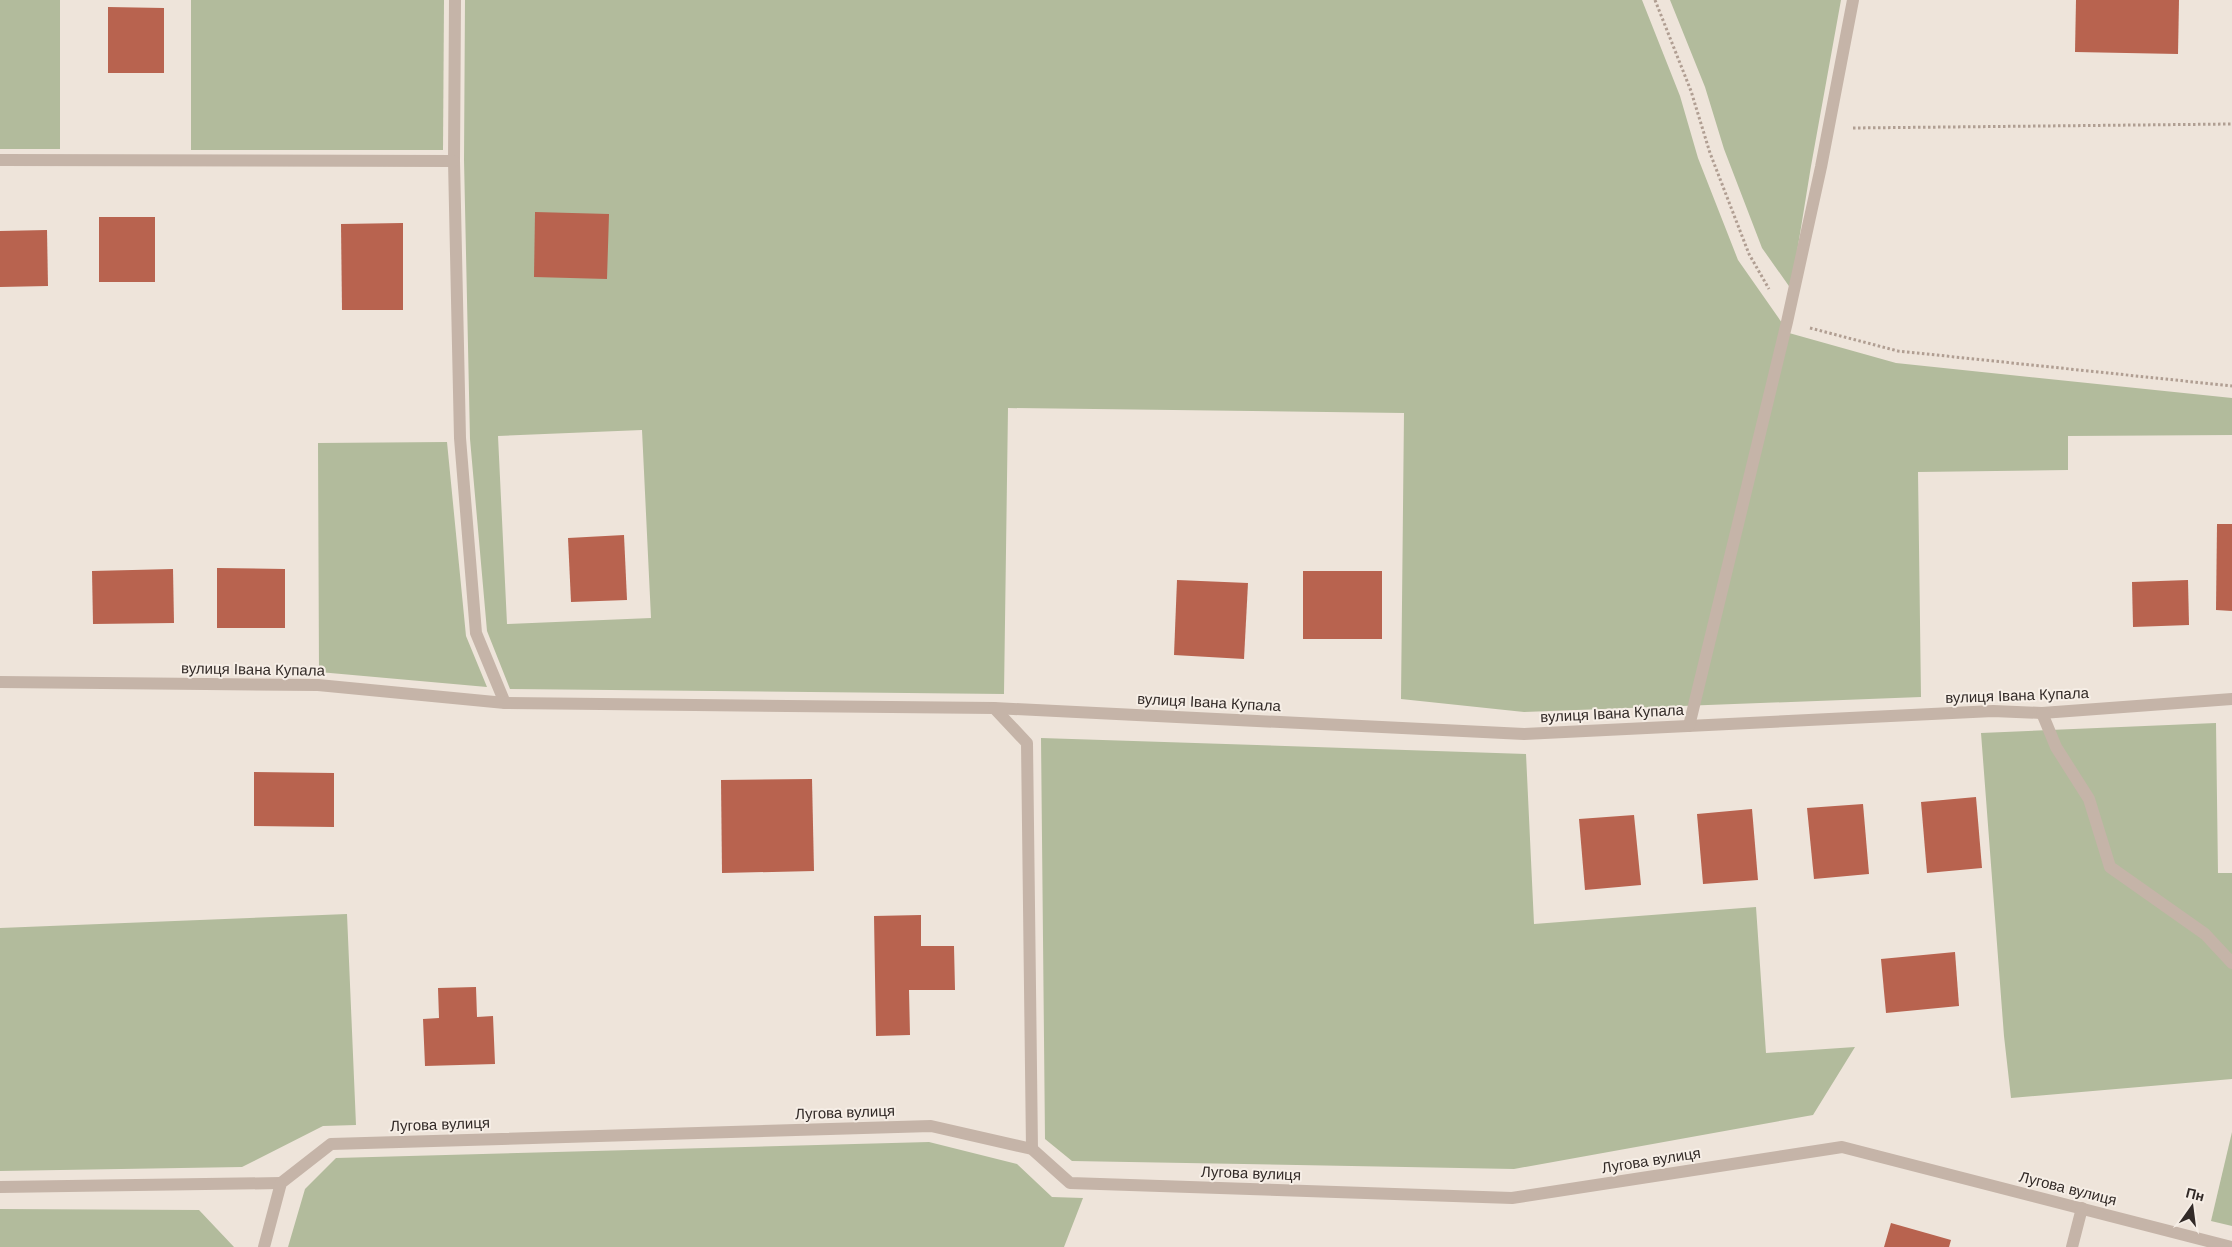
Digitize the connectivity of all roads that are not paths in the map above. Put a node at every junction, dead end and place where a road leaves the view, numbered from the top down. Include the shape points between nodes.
1 (455, 0) edge
2 (1853, 0) edge
3 (0, 160) edge
4 (454, 161) junction
5 (0, 682) edge
6 (2232, 699) edge
7 (505, 703) junction
8 (994, 708) junction
9 (2042, 713) junction
10 (1689, 726) junction
11 (2232, 963) edge
12 (1032, 1149) junction
13 (281, 1183) junction
14 (0, 1187) edge
15 (2082, 1208) junction
16 (264, 1247) edge
17 (2072, 1247) edge
18 (2231, 1247) edge

1 - 4 street
2 - 10 street via 1787,322
3 - 4 street
4 - 7 street via 460,438 476,633
5 - 7 street, вулиця Івана Купала via 318,685
6 - 9 street, вулиця Івана Купала
7 - 8 street, вулиця Івана Купала
8 - 10 street, вулиця Івана Купала via 1524,734
8 - 12 street via 1027,743
9 - 10 street, вулиця Івана Купала via 1993,711
9 - 11 street via 2056,747 2089,799 2110,866 2205,934
12 - 13 street, Лугова вулиця via 931,1126 331,1144
12 - 15 street, Лугова вулиця via 1070,1183 1512,1198 1842,1147
13 - 14 street
13 - 16 street
15 - 17 street
15 - 18 street, Лугова вулиця

